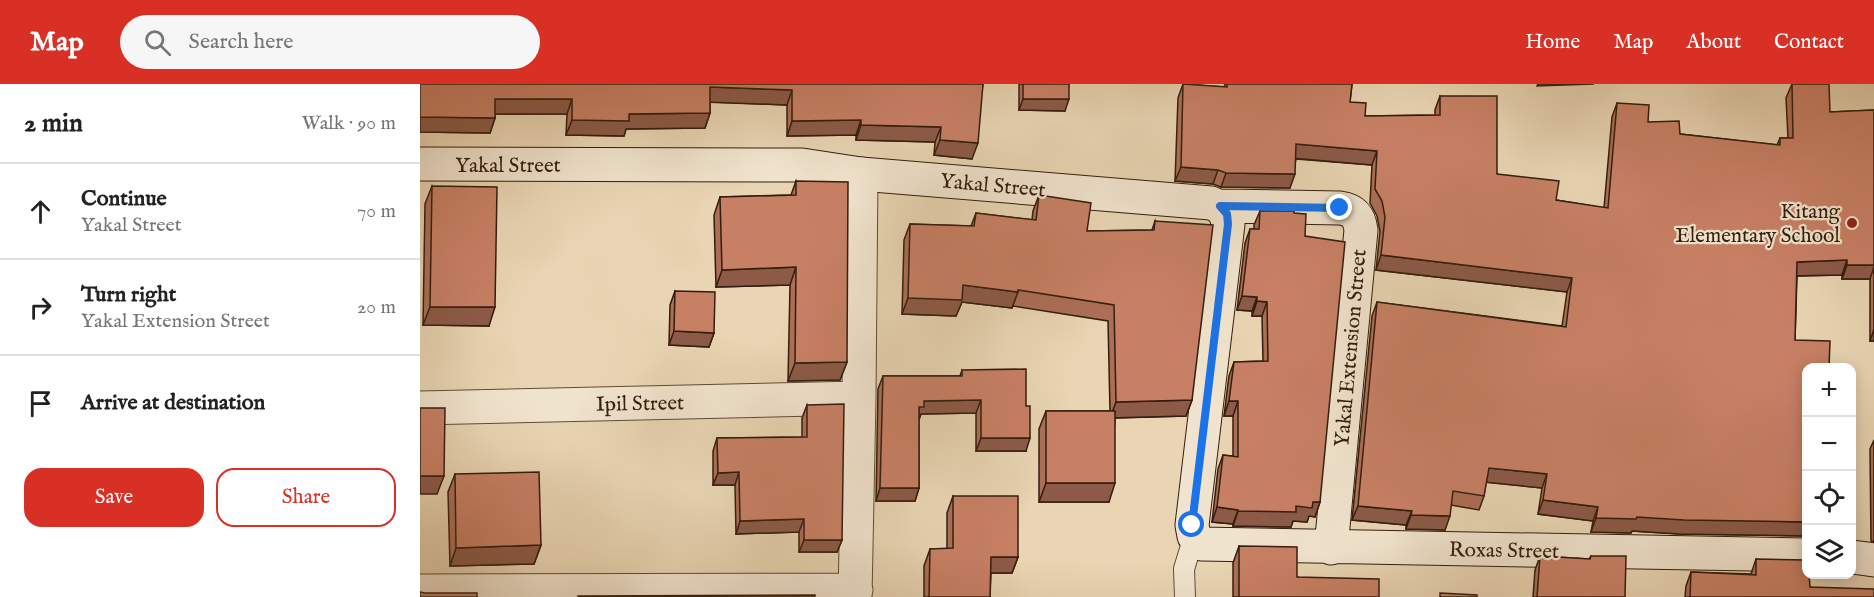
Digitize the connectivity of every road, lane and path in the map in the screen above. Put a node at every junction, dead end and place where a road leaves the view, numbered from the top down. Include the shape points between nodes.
1 (420, 164) edge
2 (861, 174) junction
3 (1220, 206) junction
4 (859, 398) junction
5 (420, 408) edge
6 (1198, 540) junction
7 (1331, 548) junction
8 (1802, 555) edge
9 (1856, 558) edge
10 (1874, 560) edge
11 (420, 591) edge
12 (856, 594) edge
13 (1185, 597) edge

1 - 2 street, Yakal Street via 802,165
2 - 3 street, Yakal Street
2 - 4 street
3 - 6 street via 1227,214 1228,224 1192,525
3 - 7 street, Yakal Extension Street via 1340,208 1349,209 1360,221
4 - 5 street, Ipil Street
4 - 12 street
6 - 7 street, Roxas Street
6 - 13 lane via 1185,569
7 - 8 street, Roxas Street
9 - 10 street
11 - 12 street

